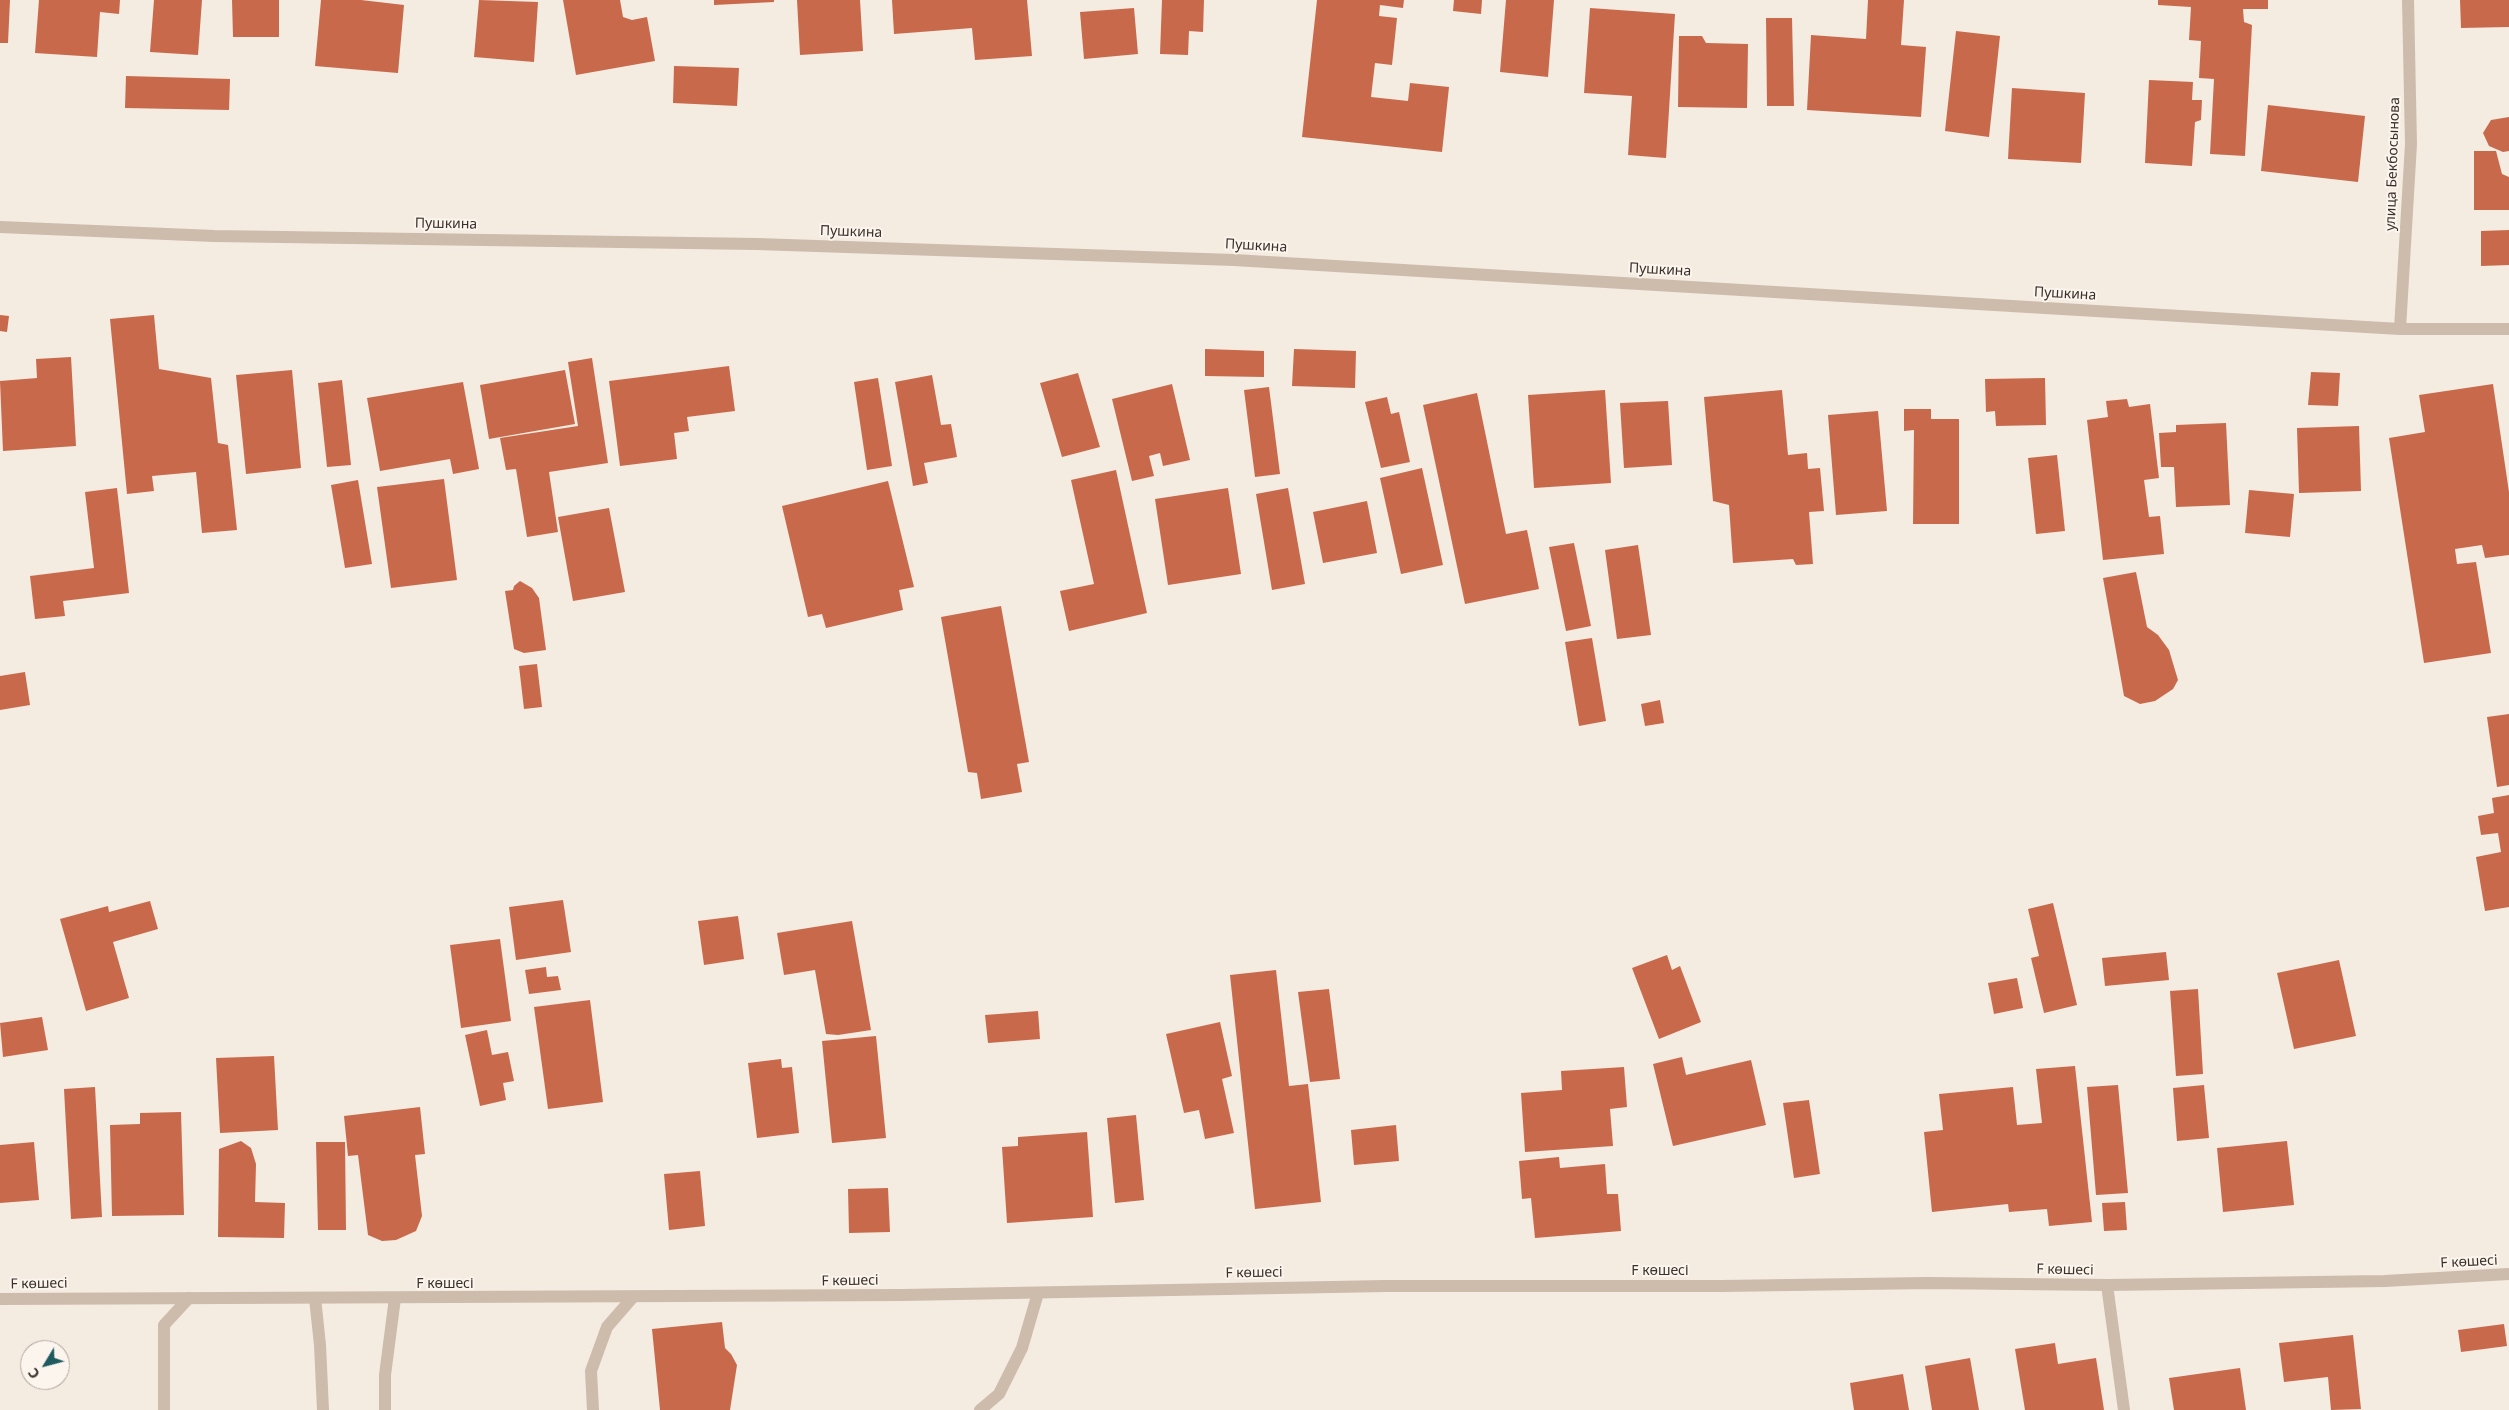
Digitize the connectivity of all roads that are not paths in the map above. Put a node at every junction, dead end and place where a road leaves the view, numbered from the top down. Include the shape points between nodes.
1 (2408, 0) edge
2 (0, 227) edge
3 (2400, 329) junction
4 (2509, 329) edge
5 (2509, 1274) edge
6 (2107, 1285) junction
7 (1038, 1293) junction
8 (189, 1298) junction
9 (314, 1298) junction
10 (395, 1298) junction
11 (633, 1298) junction
12 (0, 1300) edge
13 (164, 1410) edge
14 (322, 1410) edge
15 (385, 1410) edge
16 (593, 1410) edge
17 (980, 1410) edge
18 (2124, 1410) edge

1 - 3 street, улица Бекбосынова via 2411,144
2 - 3 street, Пушкина via 214,236 757,244 1234,260
3 - 4 street, Пушкина
5 - 6 street, F көшесі via 2385,1281
6 - 7 street, F көшесі via 1386,1286
6 - 18 street
7 - 11 street, F көшесі
7 - 17 street via 1018,1356 999,1394
8 - 9 street, F көшесі
8 - 12 street, F көшесі
8 - 13 street via 164,1325
9 - 10 street, F көшесі
9 - 14 street via 320,1344
10 - 11 street, F көшесі
10 - 15 street via 385,1375
11 - 16 street via 607,1327 594,1362 591,1371

